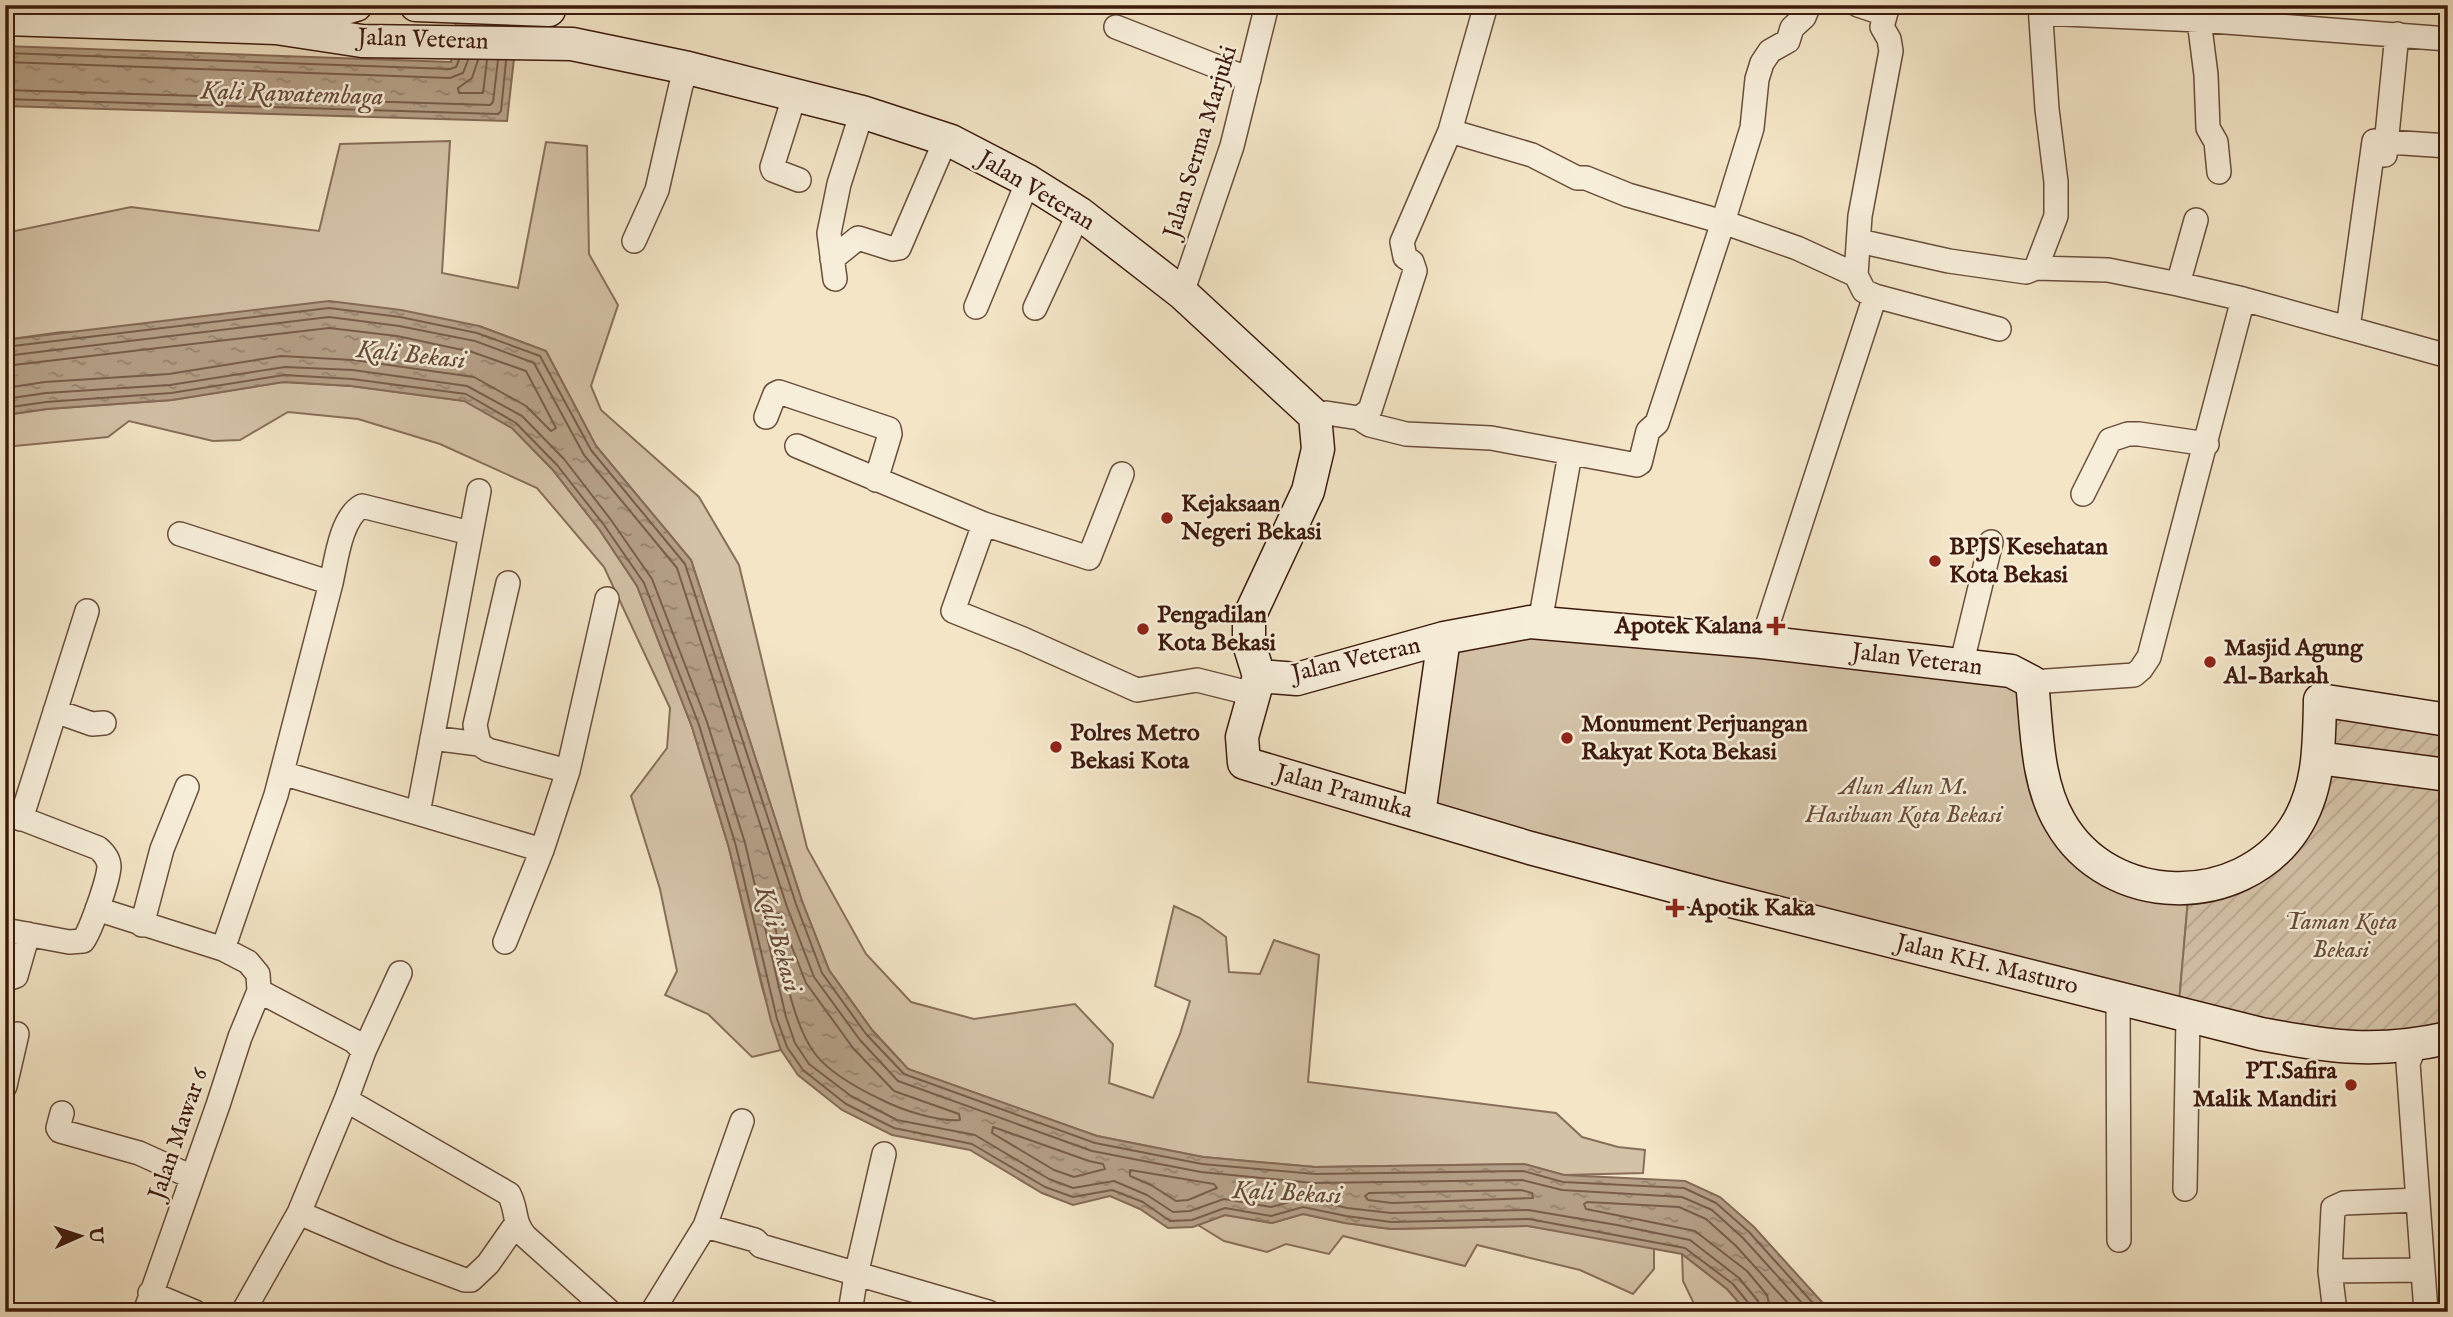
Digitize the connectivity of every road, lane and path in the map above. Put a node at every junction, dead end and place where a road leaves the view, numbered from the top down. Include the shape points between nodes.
1 (356, 5) edge
2 (362, 5) edge
3 (416, 5) edge
4 (1267, 5) edge
5 (1486, 5) edge
6 (1809, 5) edge
7 (1858, 5) edge
8 (540, 8) edge
9 (2041, 9) edge
10 (1886, 10) edge
11 (2208, 15) edge
12 (5, 19) edge
13 (1116, 27) dead end
14 (276, 28) junction
15 (2397, 34) junction
16 (2448, 39) edge
17 (372, 41) junction
18 (546, 43) junction
19 (683, 67) junction
20 (1249, 79) junction
21 (795, 94) junction
22 (862, 111) junction
23 (1450, 131) junction
24 (946, 139) junction
25 (2448, 145) edge
26 (2385, 151) junction
27 (2219, 172) dead end
28 (799, 180) dead end
29 (1028, 181) junction
30 (1079, 213) junction
31 (2196, 220) dead end
32 (1723, 222) junction
33 (634, 241) dead end
34 (1858, 241) junction
35 (2036, 268) junction
36 (1856, 275) junction
37 (2178, 284) junction
38 (1182, 293) junction
39 (1875, 296) junction
40 (2243, 299) junction
41 (976, 307) dead end
42 (1035, 308) dead end
43 (2348, 328) junction
44 (1999, 329) dead end
45 (2448, 356) edge
46 (1315, 416) junction
47 (766, 417) dead end
48 (1359, 418) junction
49 (2207, 444) junction
50 (797, 446) dead end
51 (1570, 454) junction
52 (1122, 474) dead end
53 (876, 480) junction
54 (479, 491) dead end
55 (2083, 494) dead end
56 (984, 524) junction
57 (470, 533) junction
58 (180, 534) dead end
59 (1991, 542) dead end
60 (331, 583) junction
61 (508, 583) dead end
62 (607, 599) dead end
63 (87, 611) dead end
64 (1541, 622) junction
65 (1444, 638) junction
66 (1762, 642) junction
67 (1961, 666) junction
68 (2032, 682) junction
69 (1256, 685) junction
70 (55, 710) junction
71 (2448, 720) edge
72 (104, 723) dead end
73 (432, 738) junction
74 (479, 744) junction
75 (2318, 758) junction
76 (568, 771) junction
77 (282, 773) junction
78 (2448, 775) edge
79 (187, 787) dead end
80 (418, 813) junction
81 (1419, 814) junction
82 (13, 816) edge
83 (1530, 848) joint
84 (542, 850) junction
85 (97, 909) junction
86 (142, 925) junction
87 (5, 930) edge
88 (28, 934) junction
89 (505, 942) dead end
90 (223, 949) junction
91 (400, 973) dead end
92 (5, 980) edge
93 (259, 983) junction
94 (2118, 999) junction
95 (2188, 1017) junction
96 (17, 1034) dead end
97 (2448, 1038) edge
98 (2415, 1046) junction
99 (364, 1051) junction
100 (5, 1086) edge
101 (346, 1101) junction
102 (62, 1113) dead end
103 (742, 1121) dead end
104 (884, 1154) dead end
105 (192, 1177) junction
106 (2185, 1189) dead end
107 (2418, 1200) junction
108 (299, 1213) junction
109 (516, 1224) junction
110 (705, 1226) junction
111 (2119, 1240) dead end
112 (2423, 1270) junction
113 (2330, 1271) junction
114 (856, 1275) junction
115 (147, 1303) edge
116 (195, 1312) edge
117 (243, 1312) edge
118 (610, 1312) edge
119 (652, 1312) edge
120 (850, 1312) edge
121 (988, 1312) edge
122 (2335, 1312) edge
123 (2426, 1312) edge

1 - 14 street, Jalan Veteran
2 - 17 street
3 - 8 street, Jalan Veteran
4 - 20 street, Jalan Serma Marjuki
5 - 23 street
6 - 32 street via 1788,41 1770,51 1762,63 1752,128
7 - 10 street
8 - 18 street
9 - 11 street
9 - 35 street via 2056,216
10 - 34 street via 1882,27 1891,51
11 - 15 street
11 - 27 street via 2208,128 2216,142
12 - 14 street, Jalan Veteran
13 - 20 street
14 - 17 street, Jalan Veteran
15 - 16 street
15 - 26 street
17 - 18 street, Jalan Veteran
18 - 19 street, Jalan Veteran
19 - 21 street, Jalan Veteran
19 - 33 street via 657,190
20 - 38 street, Jalan Serma Marjuki
21 - 22 street, Jalan Veteran
21 - 28 street via 772,167
22 - 24 street, Jalan Veteran
22 - 24 street via 834,209 830,233 834,269 858,238 899,248
23 - 32 street via 1532,155 1577,178
23 - 48 street via 1402,242 1415,271 1412,284 1370,410
24 - 29 street, Jalan Veteran
25 - 26 street
26 - 43 street via 2374,141
29 - 30 street, Jalan Veteran
29 - 41 street
30 - 38 street, Jalan Veteran
30 - 42 street
31 - 37 street
32 - 36 street via 1797,247
32 - 51 street via 1640,463 1634,466
34 - 35 street via 1950,261 2026,272
34 - 36 street
35 - 37 street via 2108,270
36 - 39 street via 1864,291
37 - 40 street
38 - 46 street, Jalan Veteran
39 - 44 street
39 - 66 street
40 - 43 street
40 - 49 street
43 - 45 street
46 - 48 street
46 - 69 street, Jalan Veteran via 1318,449 1308,491 1250,617
47 - 53 street via 779,392 888,429
48 - 51 street via 1406,434 1491,438
49 - 55 street via 2139,434 2110,440
49 - 68 street via 2149,657 2141,669 2134,675
50 - 53 street
51 - 64 street
52 - 56 street via 1089,558
53 - 56 street
54 - 57 street
56 - 69 street via 953,611 1137,690 1197,680
57 - 60 street via 362,506 345,528
57 - 73 street
58 - 60 street
59 - 67 street
60 - 77 street
61 - 74 street via 475,725
62 - 76 street
63 - 70 street
64 - 65 street, Jalan Veteran
64 - 66 street, Jalan Veteran
65 - 69 street, Jalan Veteran via 1297,679
65 - 81 street
66 - 67 street, Jalan Veteran
67 - 68 street, Jalan Veteran via 2011,671
68 - 75 street via 2043,782 2060,822 2078,846 2103,867 2138,884 2168,890 2204,888 2239,876 2271,855 2295,828 2314,784
69 - 81 street, Jalan Pramuka via 1242,737 1244,763
70 - 72 street via 92,724
70 - 82 street
71 - 75 street via 2320,700
73 - 74 street
73 - 80 street
74 - 76 street
75 - 78 street
76 - 84 street
77 - 80 street
77 - 90 street
79 - 86 street via 162,849
80 - 84 street
81 - 83 street, Jalan Pramuka
82 - 85 street via 103,853 109,866
83 - 94 street, Jalan KH. Masturo
84 - 89 street
85 - 86 street
85 - 88 street via 82,941
86 - 90 street
87 - 88 street
88 - 92 street via 16,976
90 - 93 street via 248,962
91 - 99 street
93 - 99 street
93 - 105 street, Jalan Mawar 6
94 - 95 street, Jalan KH. Masturo
94 - 111 street
95 - 98 street, Jalan KH. Masturo via 2331,1046
95 - 106 street
96 - 100 street
97 - 98 street, Jalan KH. Masturo
98 - 107 street via 2408,1063
99 - 101 street
101 - 108 street
101 - 109 street via 509,1194
102 - 105 street via 60,1131 139,1153
103 - 110 street
104 - 114 street
105 - 115 street, Jalan Mawar 6
107 - 112 street
107 - 113 street via 2336,1205
108 - 109 street via 465,1280 488,1264
108 - 117 street
109 - 118 street
110 - 114 street
110 - 119 street
112 - 113 street
112 - 123 street
113 - 122 street
114 - 120 street
114 - 121 street
115 - 116 street

